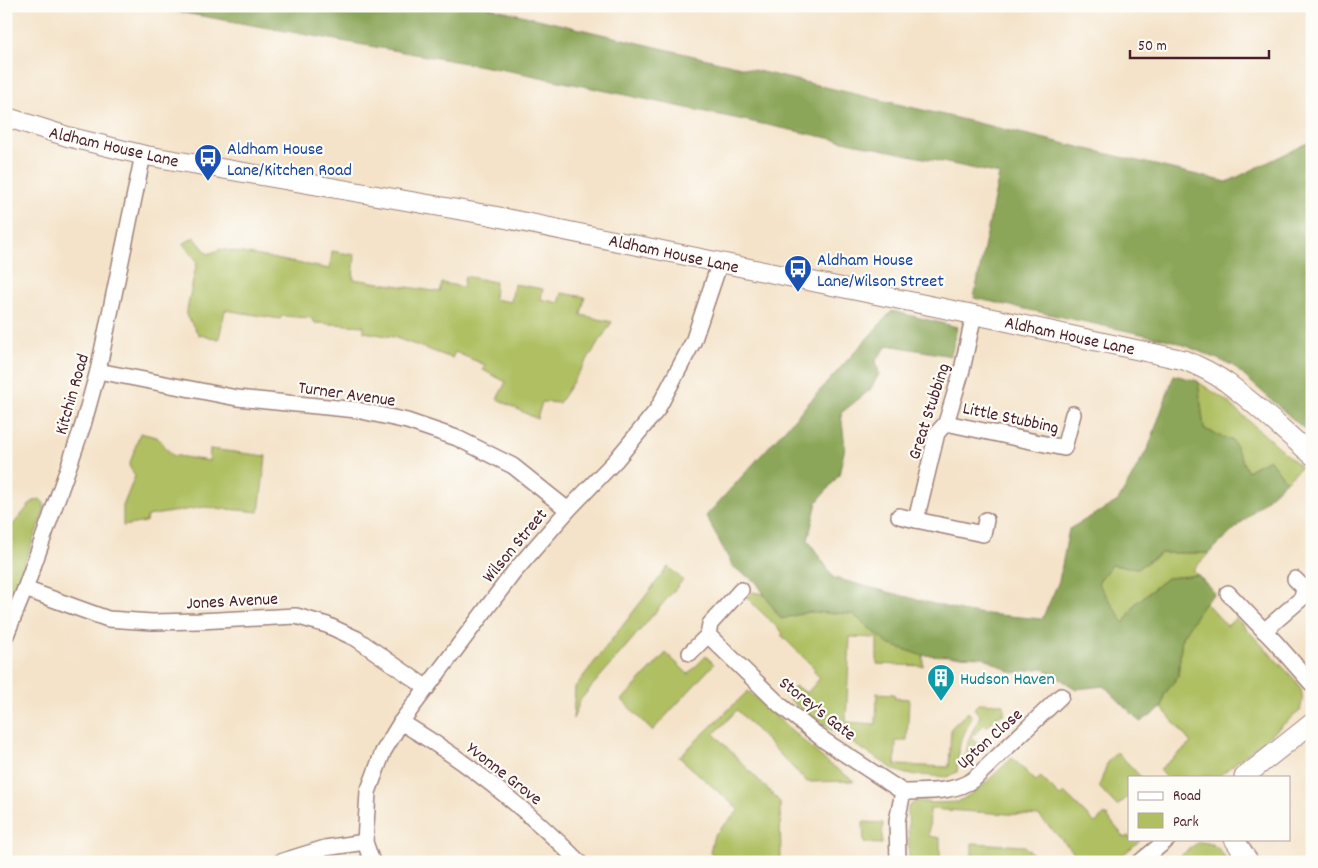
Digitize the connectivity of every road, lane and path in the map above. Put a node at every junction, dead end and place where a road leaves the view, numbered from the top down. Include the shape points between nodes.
1 (6, 117) edge
2 (143, 155) junction
3 (720, 262) junction
4 (974, 314) junction
5 (98, 371) junction
6 (1073, 414) dead end
7 (946, 422) junction
8 (1312, 455) edge
9 (568, 510) junction
10 (898, 516) dead end
11 (916, 520) junction
12 (986, 520) dead end
13 (1295, 579) dead end
14 (25, 588) junction
15 (741, 590) dead end
16 (1228, 592) dead end
17 (1264, 631) junction
18 (6, 635) edge
19 (708, 635) junction
20 (690, 653) dead end
21 (1312, 684) edge
22 (427, 688) junction
23 (1061, 696) dead end
24 (401, 722) junction
25 (1312, 723) edge
26 (1245, 776) edge
27 (903, 792) junction
28 (1167, 840) edge
29 (1235, 840) edge
30 (366, 842) junction
31 (280, 862) edge
32 (372, 862) edge
33 (579, 862) edge
34 (898, 862) edge
35 (1140, 862) edge
36 (1248, 862) edge

1 - 2 street, Aldham House Lane via 68,138
2 - 3 street, Aldham House Lane via 489,215
2 - 5 street, Kitchin Road
3 - 4 street, Aldham House Lane
3 - 9 street, Wilson Street via 693,342 657,410 616,460
4 - 7 street, Great Stubbing
4 - 8 street, Aldham House Lane via 1184,360 1204,368 1226,381
5 - 9 street, Turner Avenue via 237,398 357,410 407,421 457,438 513,466
5 - 14 street, Kitchin Road via 83,425
6 - 7 street, Little Stubbing via 1064,448
7 - 11 street, Great Stubbing via 937,433
9 - 22 street, Wilson Street via 514,572
10 - 11 street
11 - 12 street via 983,534
13 - 17 street via 1304,588 1302,598
14 - 18 street, Kitchin Road
14 - 22 street, Jones Avenue via 108,618 152,622 296,616 357,639
15 - 19 street via 710,624
16 - 17 street
17 - 21 street
19 - 20 street
19 - 27 street, Storey's Gate via 780,705 825,741
22 - 24 street, Wilson Street
23 - 27 street, Upton Close via 966,784 944,790
24 - 30 street, Wilson Street via 383,752 368,792
24 - 33 street, Yvonne Grove via 463,762 500,791
25 - 26 street
27 - 34 street via 897,821
28 - 35 street
29 - 36 street
30 - 31 street via 326,848
30 - 32 street, Wilson Street

